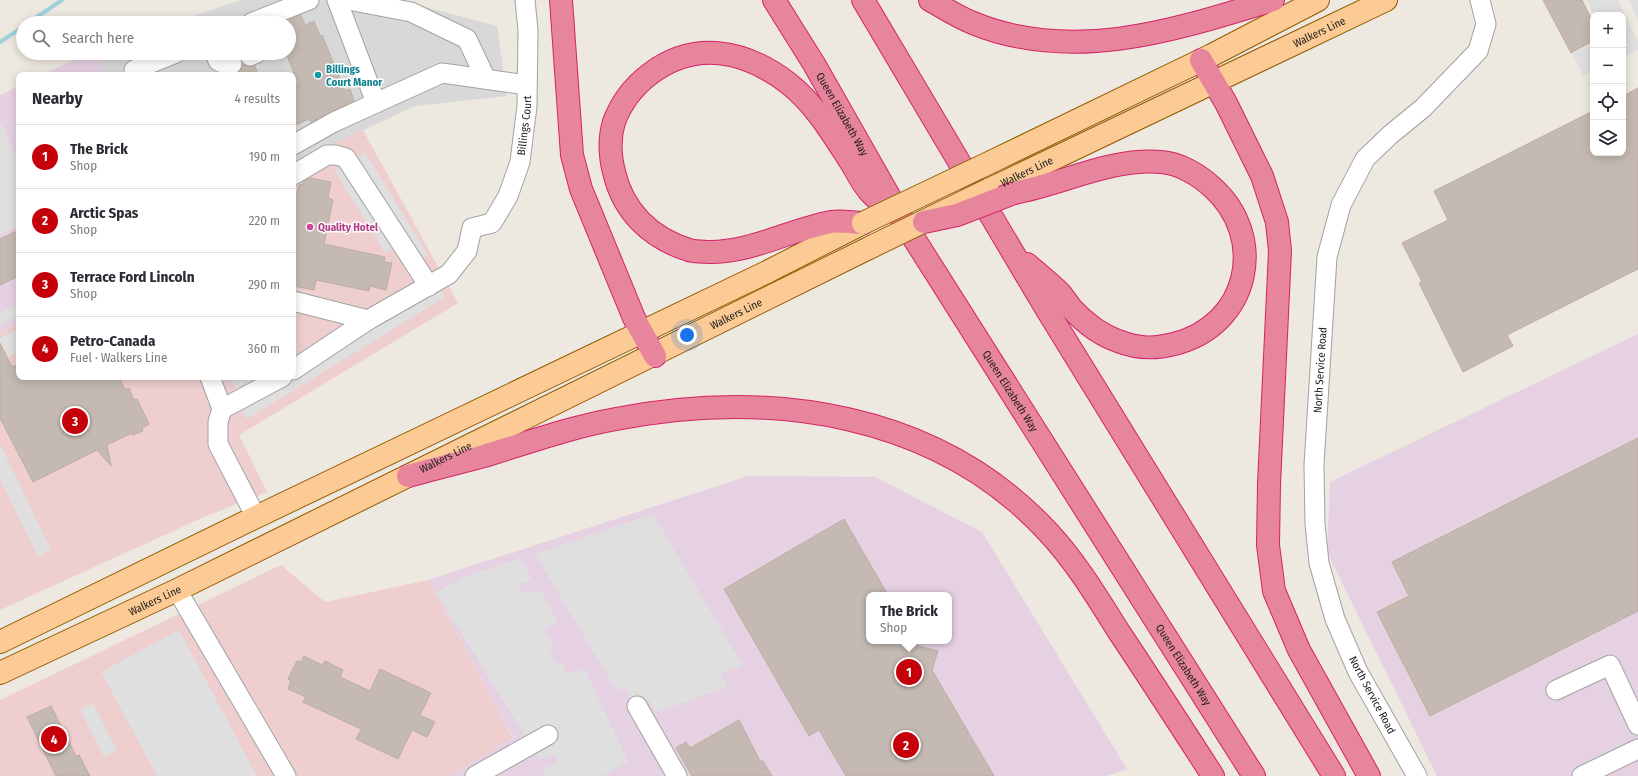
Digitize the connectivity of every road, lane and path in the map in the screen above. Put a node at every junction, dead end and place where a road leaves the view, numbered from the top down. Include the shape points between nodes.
1 (309, 0) edge
2 (337, 0) edge
3 (348, 0) edge
4 (525, 0) edge
5 (561, 0) edge
6 (774, 0) edge
7 (930, 0) edge
8 (1273, 0) edge
9 (1318, 0) edge
10 (1386, 0) edge
11 (1480, 0) edge
12 (864, 1) edge
13 (270, 16) edge
14 (159, 60) edge
15 (218, 60) edge
16 (1201, 60) junction
17 (232, 64) dead end
18 (134, 70) dead end
19 (486, 79) junction
20 (1214, 82) junction
21 (527, 85) junction
22 (376, 103) junction
23 (296, 143) edge
24 (296, 173) edge
25 (863, 223) junction
26 (915, 224) junction
27 (429, 286) junction
28 (296, 302) edge
29 (368, 320) junction
30 (642, 331) junction
31 (655, 356) junction
32 (296, 368) edge
33 (211, 380) edge
34 (276, 380) edge
35 (222, 409) junction
36 (408, 476) junction
37 (256, 517) junction
38 (177, 590) junction
39 (0, 642) edge
40 (0, 673) edge
41 (1556, 690) dead end
42 (637, 706) dead end
43 (1638, 725) edge
44 (548, 735) dead end
45 (1638, 749) edge
46 (286, 776) edge
47 (475, 776) edge
48 (677, 776) edge
49 (1213, 776) edge
50 (1254, 776) edge
51 (1334, 776) edge
52 (1369, 776) edge
53 (1417, 776) edge
54 (1582, 776) edge

1 - 13 street
2 - 22 street
3 - 19 street via 411,12 467,39
4 - 21 street, Billings Court via 528,30
5 - 30 highway via 572,155 596,229
6 - 26 highway, Queen Elizabeth Way
7 - 8 highway via 973,23 1007,34 1073,43 1139,37 1206,21
9 - 16 main road
10 - 20 main road, Walkers Line
11 - 53 street, North Service Road via 1486,24 1478,51 1423,108 1366,159 1341,205 1327,257 1314,465 1314,517 1319,563 1335,619 1358,672
12 - 26 highway, bridge via 1022,261 1059,292 1072,309 1105,335 1137,347 1160,347 1193,338 1217,323 1234,301 1241,285 1244,267 1245,247 1239,223 1225,198 1187,169 1162,162 1103,167 1014,194 957,215
12 - 51 highway via 1047,310
14 - 18 street
15 - 17 street via 227,65
16 - 20 highway
16 - 25 main road, bridge
19 - 21 street
19 - 22 street via 442,73
20 - 26 main road, Walkers Line, bridge
20 - 52 highway via 1262,176 1277,222 1280,251 1268,545 1274,591 1299,650
21 - 27 street, Billings Court via 520,162 508,196 492,223 472,228 468,251 459,263 449,274
22 - 23 street
24 - 27 street via 327,155 346,158
25 - 26 highway via 832,222 740,250 691,251 672,244 638,221 616,183 610,143 614,122 636,85 672,60 707,52 749,60 788,83 807,100 822,117 869,191
25 - 30 main road
26 - 31 main road, Walkers Line, bridge
26 - 50 highway, Queen Elizabeth Way
27 - 29 street
28 - 29 street
29 - 32 street
30 - 31 highway
30 - 37 main road
31 - 36 main road, Walkers Line
33 - 35 street
34 - 35 street
35 - 37 street via 218,422 218,444
36 - 38 main road, Walkers Line
36 - 49 highway via 608,420 660,412 730,406 801,410 881,426 937,450 984,477 1018,501 1048,532 1076,565
37 - 39 main road
38 - 40 main road, Walkers Line
38 - 46 street
41 - 43 street via 1610,665
42 - 48 street
44 - 47 street
45 - 54 street

